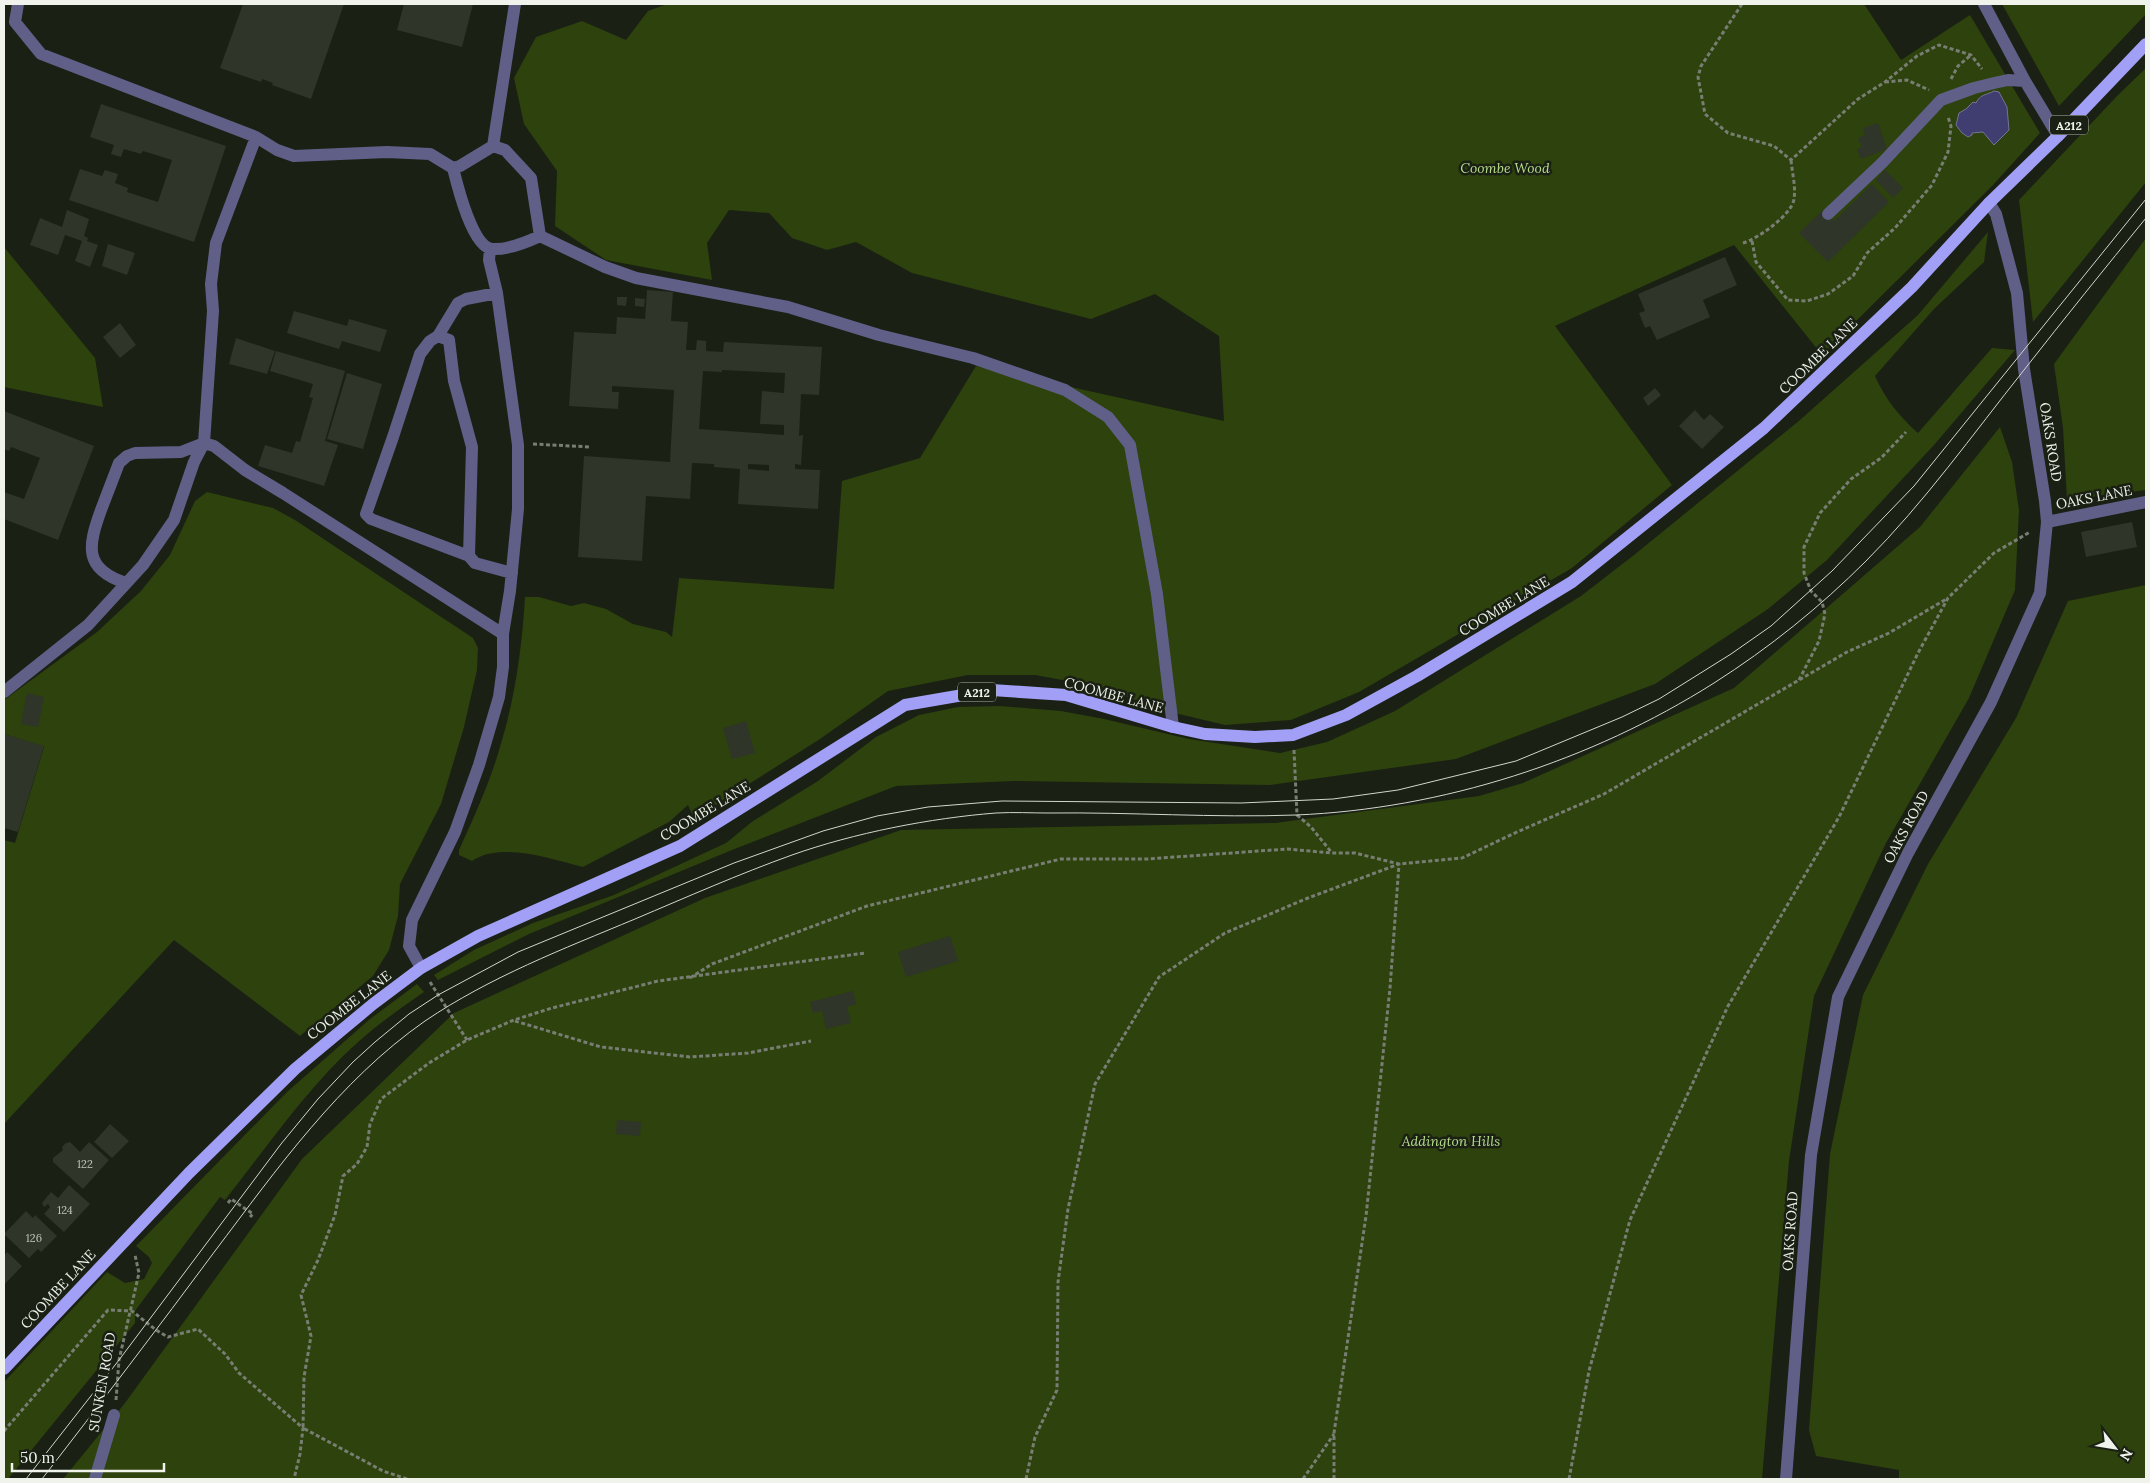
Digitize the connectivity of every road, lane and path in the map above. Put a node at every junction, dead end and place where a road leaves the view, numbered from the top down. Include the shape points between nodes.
1 (515, 4) edge
2 (1742, 4) edge
3 (1984, 4) edge
4 (15, 5) edge
5 (2146, 44) edge
6 (2025, 81) junction
7 (1884, 82) junction
8 (1994, 83) junction
9 (1941, 100) junction
10 (2058, 136) junction
11 (256, 137) junction
12 (493, 146) junction
13 (1790, 160) junction
14 (453, 168) junction
15 (1989, 203) junction
16 (1828, 214) dead end
17 (540, 236) junction
18 (1752, 241) junction
19 (1743, 243) dead end
20 (490, 249) junction
21 (497, 293) junction
22 (438, 336) junction
23 (1906, 432) dead end
24 (204, 443) junction
25 (518, 445) junction
26 (591, 446) dead end
27 (2146, 502) edge
28 (2047, 522) junction
29 (469, 556) junction
30 (512, 573) junction
31 (126, 583) junction
32 (1948, 598) junction
33 (502, 634) junction
34 (1799, 681) junction
35 (4, 692) edge
36 (1173, 727) junction
37 (1294, 735) junction
38 (1332, 853) junction
39 (1399, 864) junction
40 (864, 953) dead end
41 (421, 968) junction
42 (690, 978) junction
43 (514, 1020) junction
44 (467, 1040) junction
45 (811, 1041) dead end
46 (228, 1203) dead end
47 (250, 1217) dead end
48 (136, 1260) dead end
49 (132, 1310) junction
50 (4, 1369) edge
51 (114, 1415) joint
52 (303, 1428) junction
53 (4, 1431) edge
54 (1334, 1433) junction
55 (95, 1479) edge
56 (294, 1479) edge
57 (407, 1479) edge
58 (1026, 1479) edge
59 (1304, 1479) edge
60 (1334, 1479) edge
61 (1569, 1479) edge
62 (1786, 1479) edge

1 - 12 street
2 - 13 path via 1701,66 1698,77 1704,114 1728,133 1774,146
3 - 6 street
4 - 11 street via 16,22 42,54
5 - 10 main road, A212
6 - 8 street
6 - 10 street
7 - 8 path via 1917,56 1939,45 1971,55
7 - 9 path via 1907,80
7 - 13 path via 1858,99
8 - 9 street
9 - 16 street
9 - 18 path via 1951,126 1948,152 1932,185 1895,228 1867,253 1853,276 1828,294 1807,301 1788,300 1756,262
10 - 15 main road, A212
11 - 14 street via 294,156 386,152 430,154
11 - 24 street via 216,243 211,284 213,311
12 - 14 street
12 - 17 street via 504,150 530,178
13 - 18 path via 1794,199 1790,209
14 - 20 street via 463,207 483,244
15 - 28 street, OAKS ROAD via 1996,214 2017,293 2024,369
15 - 37 main road, COOMBE LANE / A212 via 1912,287 1764,428 1572,582 1417,676 1346,715
17 - 20 street via 516,246
17 - 36 street via 636,278 788,307 973,358 1065,390 1108,417 1130,445 1156,594
18 - 19 path
20 - 21 street via 489,260
21 - 22 street via 458,303
21 - 25 street
22 - 29 street via 449,340 454,381 472,447
22 - 29 street via 420,354 366,514 371,519
23 - 34 path via 1881,458 1851,479 1820,513 1804,547 1804,573 1811,591 1822,602 1825,614 1819,641
24 - 31 street via 174,520
24 - 31 street via 181,452 135,454 119,463 90,548 102,570
24 - 33 street via 214,446 263,482
25 - 26 path
25 - 30 street via 518,509
27 - 28 street, OAKS LANE
28 - 32 path via 1994,553
28 - 62 street, OAKS ROAD via 2040,593 1991,702 1908,853 1838,997 1811,1155
29 - 30 street via 475,564
30 - 33 street
31 - 35 street via 88,625
32 - 34 path
32 - 61 path via 1839,817 1728,1006 1630,1220 1589,1371
33 - 41 street via 503,667 490,731 455,832 412,920 409,946
34 - 39 path via 1604,794 1462,858
36 - 37 main road, COOMBE LANE / A212 via 1216,736
36 - 41 main road, COOMBE LANE / A212 via 1066,695 992,690 905,705 680,846 478,936
37 - 38 path via 1298,815
38 - 39 path via 1355,853
38 - 42 path via 1287,849 1148,860 1060,859 867,906 712,964
39 - 54 path via 1390,988 1366,1216
39 - 58 path via 1226,933 1158,977 1095,1084 1068,1209 1058,1282 1057,1390 1035,1437
40 - 42 path
41 - 44 path
41 - 50 main road, COOMBE LANE / A212 via 295,1069 189,1173
42 - 43 path via 658,981 594,996
43 - 44 path
43 - 45 path via 600,1047 690,1057 748,1053
44 - 52 path via 430,1062 381,1099 370,1124 367,1147 357,1164 344,1176 335,1215 301,1295 311,1336 304,1377
46 - 47 path via 231,1199 253,1214
48 - 49 path, SUNKEN ROAD via 140,1273
49 - 51 path, SUNKEN ROAD via 119,1360
49 - 52 path via 168,1337 198,1329 225,1354 239,1374
49 - 53 path via 108,1310
51 - 55 street, SUNKEN ROAD
52 - 56 path
52 - 57 path via 383,1471
54 - 59 path
54 - 60 path

